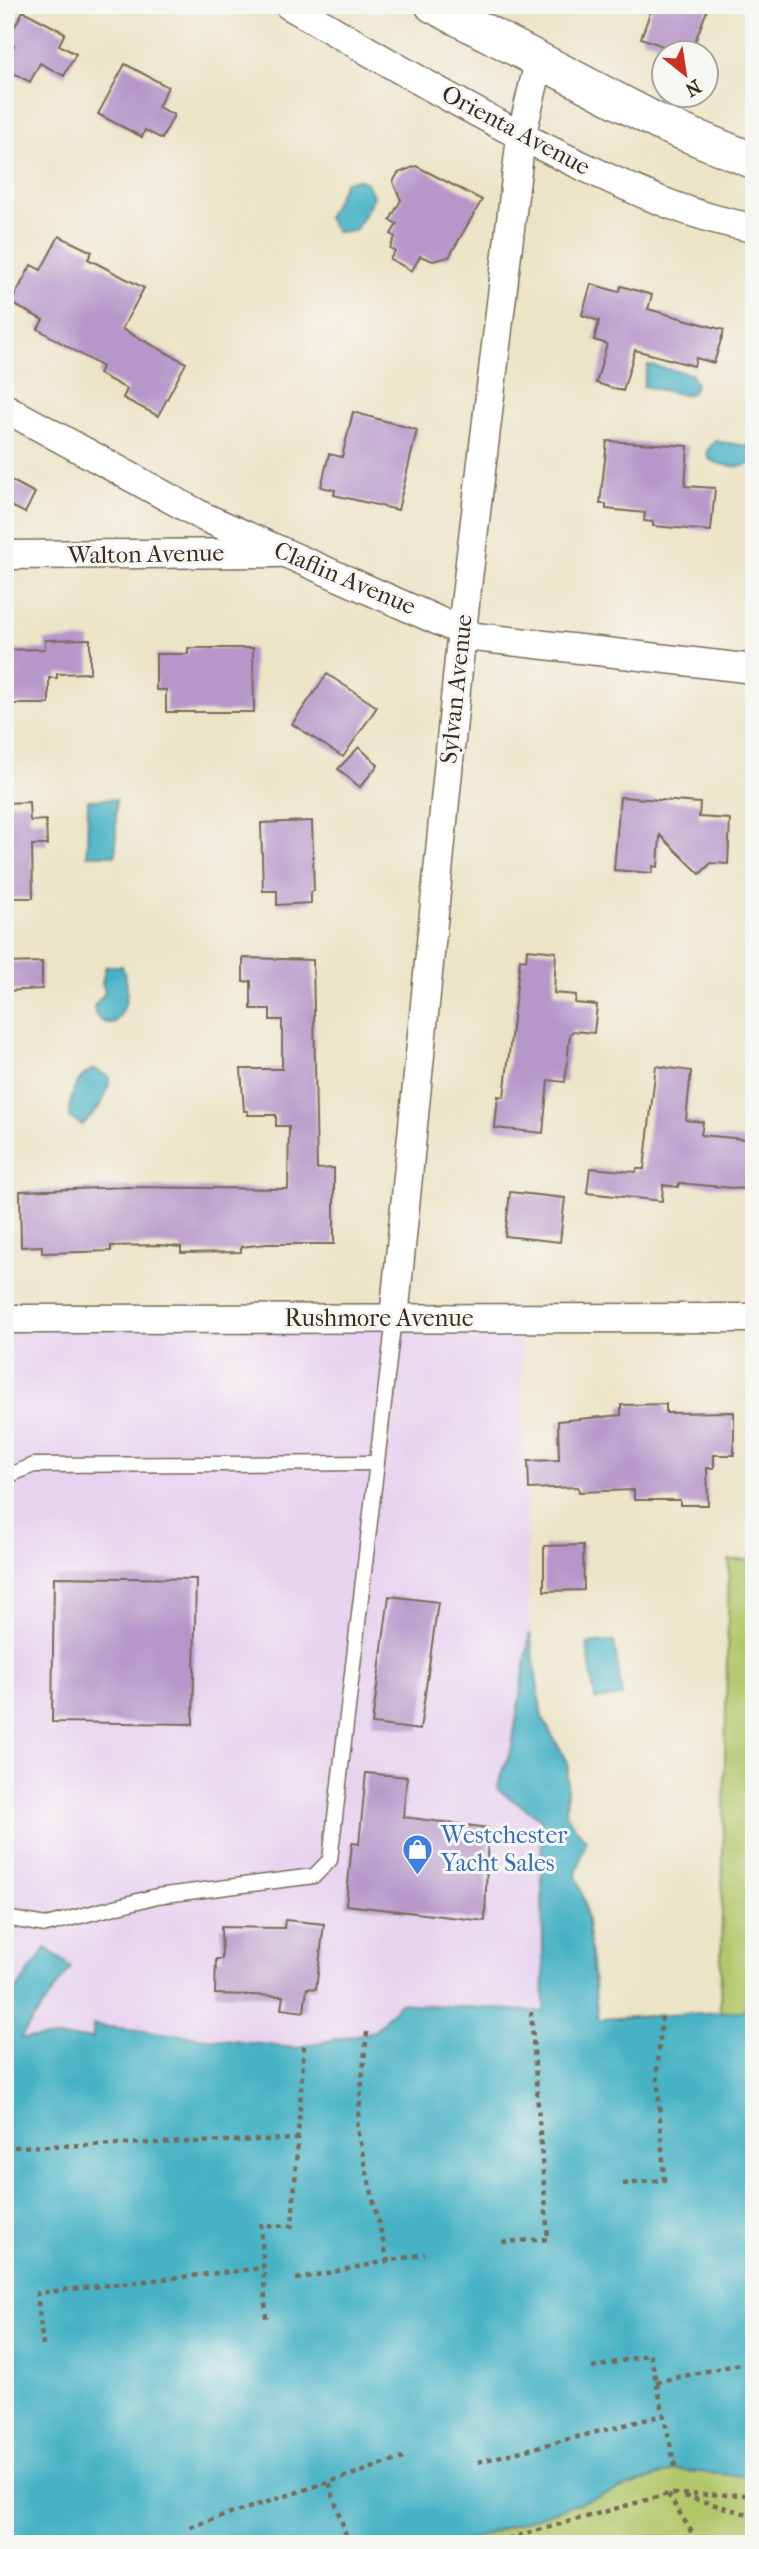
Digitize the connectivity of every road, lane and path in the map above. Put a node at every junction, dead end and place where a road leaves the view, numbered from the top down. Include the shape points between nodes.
1 (289, 5) edge
2 (433, 5) edge
3 (539, 62) junction
4 (521, 137) junction
5 (754, 161) edge
6 (754, 228) edge
7 (5, 408) edge
8 (287, 553) junction
9 (5, 555) edge
10 (462, 629) junction
11 (754, 669) edge
12 (394, 1318) junction
13 (754, 1318) edge
14 (5, 1319) edge
15 (377, 1463) junction
16 (5, 1477) edge
17 (5, 1918) edge
18 (531, 2012) dead end
19 (662, 2015) dead end
20 (367, 2032) dead end
21 (304, 2046) dead end
22 (298, 2139) junction
23 (14, 2147) dead end
24 (623, 2184) dead end
25 (502, 2242) dead end
26 (425, 2255) dead end
27 (388, 2262) junction
28 (263, 2268) junction
29 (296, 2279) dead end
30 (265, 2318) dead end
31 (43, 2346) dead end
32 (754, 2361) edge
33 (592, 2368) dead end
34 (656, 2382) junction
35 (664, 2415) junction
36 (403, 2458) dead end
37 (478, 2462) dead end
38 (676, 2469) dead end
39 (329, 2483) junction
40 (668, 2494) junction
41 (678, 2494) junction
42 (754, 2495) edge
43 (754, 2516) edge
44 (190, 2527) dead end
45 (349, 2544) edge
46 (489, 2544) edge
47 (698, 2544) edge

1 - 4 street, Orienta Avenue
2 - 3 street
3 - 4 street, Sylvan Avenue
3 - 5 street via 660,123
4 - 6 street, Orienta Avenue via 650,198 722,223
4 - 10 street, Sylvan Avenue
7 - 8 street, Claflin Avenue via 204,517
8 - 9 street, Walton Avenue
8 - 10 street, Claflin Avenue
10 - 11 street, Claflin Avenue via 475,637
10 - 12 street, Sylvan Avenue
12 - 13 street, Rushmore Avenue
12 - 14 street, Rushmore Avenue
12 - 15 lane
15 - 16 lane via 34,1465
15 - 17 lane via 330,1860 314,1876 157,1896 46,1925
18 - 25 path via 548,2239
19 - 24 path via 657,2072 664,2180
20 - 27 path via 357,2130
21 - 22 path
22 - 23 path
22 - 28 path via 292,2226 261,2225
26 - 27 path
27 - 29 path
28 - 30 path
28 - 31 path via 37,2293
32 - 34 path
33 - 34 path via 650,2354
34 - 35 path
35 - 37 path
35 - 38 path
36 - 39 path
39 - 44 path
39 - 45 path
40 - 41 path
40 - 46 path
40 - 47 path
41 - 42 path
41 - 43 path

